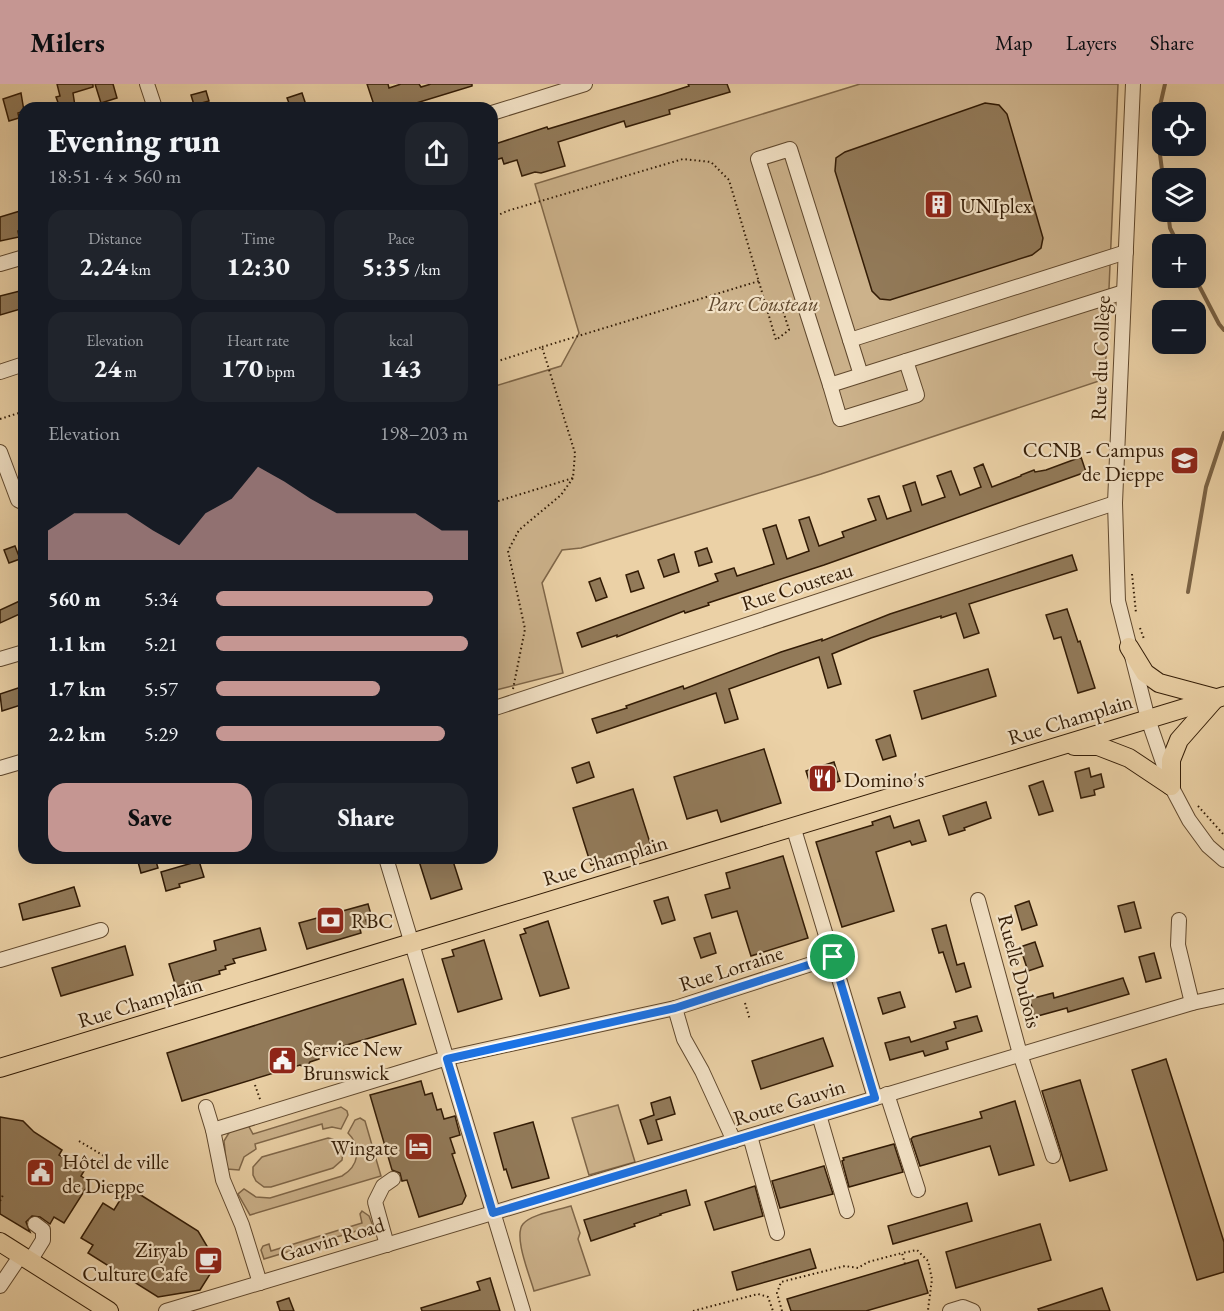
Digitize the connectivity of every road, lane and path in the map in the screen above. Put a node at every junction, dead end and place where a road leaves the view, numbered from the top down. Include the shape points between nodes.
1 (147, 84) edge
2 (585, 84) edge
3 (1132, 84) edge
4 (153, 102) edge
5 (498, 111) edge
6 (498, 215) edge
7 (1126, 252) junction
8 (18, 259) edge
9 (0, 264) edge
10 (759, 281) junction
11 (1124, 292) junction
12 (786, 303) dead end
13 (850, 340) junction
14 (542, 347) junction
15 (498, 361) edge
16 (906, 361) junction
17 (18, 366) edge
18 (0, 372) edge
19 (861, 375) junction
20 (830, 385) junction
21 (18, 413) edge
22 (0, 419) edge
23 (0, 452) edge
24 (573, 478) junction
25 (18, 500) edge
26 (498, 502) edge
27 (1115, 503) junction
28 (1132, 570) dead end
29 (1137, 647) junction
30 (18, 654) edge
31 (0, 659) edge
32 (512, 695) dead end
33 (1220, 697) edge
34 (498, 707) edge
35 (1148, 718) junction
36 (1058, 746) junction
37 (18, 763) edge
38 (0, 768) edge
39 (1171, 786) junction
40 (1194, 799) dead end
41 (793, 826) junction
42 (1224, 835) edge
43 (1224, 860) edge
44 (388, 864) edge
45 (978, 900) dead end
46 (1179, 920) dead end
47 (101, 930) dead end
48 (412, 942) junction
49 (833, 957) junction
50 (0, 960) edge
51 (1224, 989) edge
52 (1224, 996) edge
53 (1196, 1001) junction
54 (745, 1003) dead end
55 (675, 1008) junction
56 (750, 1020) dead end
57 (1020, 1054) junction
58 (447, 1059) junction
59 (0, 1068) edge
60 (255, 1084) dead end
61 (881, 1096) junction
62 (261, 1103) dead end
63 (206, 1107) dead end
64 (819, 1115) junction
65 (213, 1130) junction
66 (750, 1136) junction
67 (79, 1141) dead end
68 (734, 1141) junction
69 (104, 1156) dead end
70 (1053, 1156) dead end
71 (393, 1179) dead end
72 (918, 1190) dead end
73 (4, 1193) dead end
74 (0, 1201) edge
75 (847, 1211) dead end
76 (493, 1213) junction
77 (35, 1224) dead end
78 (777, 1233) dead end
79 (0, 1242) edge
80 (387, 1245) junction
81 (902, 1253) junction
82 (26, 1258) junction
83 (905, 1264) dead end
84 (260, 1283) junction
85 (0, 1286) edge
86 (181, 1309) edge
87 (928, 1310) edge
88 (109, 1311) edge
89 (166, 1311) edge
90 (523, 1311) edge
91 (693, 1311) edge
92 (773, 1311) edge
93 (782, 1311) edge
94 (950, 1311) edge
95 (973, 1311) edge

1 - 4 street
2 - 5 street
3 - 7 street, Rue du Collège
6 - 10 path via 683,159 711,162 729,180
7 - 11 street, Rue du Collège
7 - 13 street
8 - 9 street
10 - 12 path via 776,339 789,330 781,304
10 - 14 path
11 - 16 street
11 - 27 street, Rue du Collège
13 - 19 street
13 - 20 street via 789,149 758,159
14 - 15 path
14 - 24 path via 575,453
16 - 19 street
16 - 20 street via 917,395 840,419
17 - 18 street
19 - 20 street
21 - 22 path
23 - 25 street
24 - 26 path
24 - 32 path via 561,495 519,530 508,551 525,629
27 - 29 street, Rue du Collège via 1119,601
27 - 34 street, Rue Cousteau
28 - 29 path
29 - 33 main road via 1145,673 1159,683
29 - 35 street, Rue du Collège
30 - 31 street
33 - 35 main road, Rue Champlain
33 - 39 main road via 1179,740 1171,760
35 - 36 main road, Rue Champlain
35 - 39 street, Rue du Collège
36 - 39 main road via 1098,746 1129,758
36 - 41 main road, Rue Champlain
37 - 38 street
39 - 43 street, Rue du Collège via 1189,820
40 - 42 path
41 - 48 main road, Rue Champlain
41 - 49 street
44 - 48 street
45 - 57 street, Ruelle Dubois
46 - 53 street via 1178,945
47 - 50 street
48 - 58 street
48 - 59 main road, Rue Champlain
49 - 55 street, Rue Lorraine
49 - 61 street
51 - 53 street, Route Gauvin
52 - 53 street, Route Gauvin
53 - 57 street, Route Gauvin
54 - 56 path
55 - 58 street
55 - 68 street, Rue Lorraine via 684,1039
57 - 61 street, Route Gauvin
57 - 70 street, Ruelle Dubois
58 - 65 street
58 - 76 street
60 - 62 path
61 - 64 street, Route Gauvin
61 - 72 street
63 - 65 street
64 - 66 street, Route Gauvin
64 - 75 street
65 - 84 street via 223,1180
66 - 68 street, Route Gauvin
66 - 78 street
67 - 69 path
68 - 76 street, Route Gauvin
71 - 80 street via 383,1186 375,1202
73 - 74 path
76 - 80 street, Gauvin Road
76 - 90 street
77 - 82 street via 44,1230 44,1236
79 - 82 main road
80 - 84 street, Gauvin Road
81 - 83 path
81 - 87 path via 916,1250 928,1261 932,1279
81 - 93 path via 858,1268 845,1266 781,1282 777,1293
82 - 85 street
82 - 88 main road
84 - 86 street, Gauvin Road
86 - 89 street, Gauvin Road
91 - 92 path via 758,1294 768,1297
94 - 95 street via 963,1307

